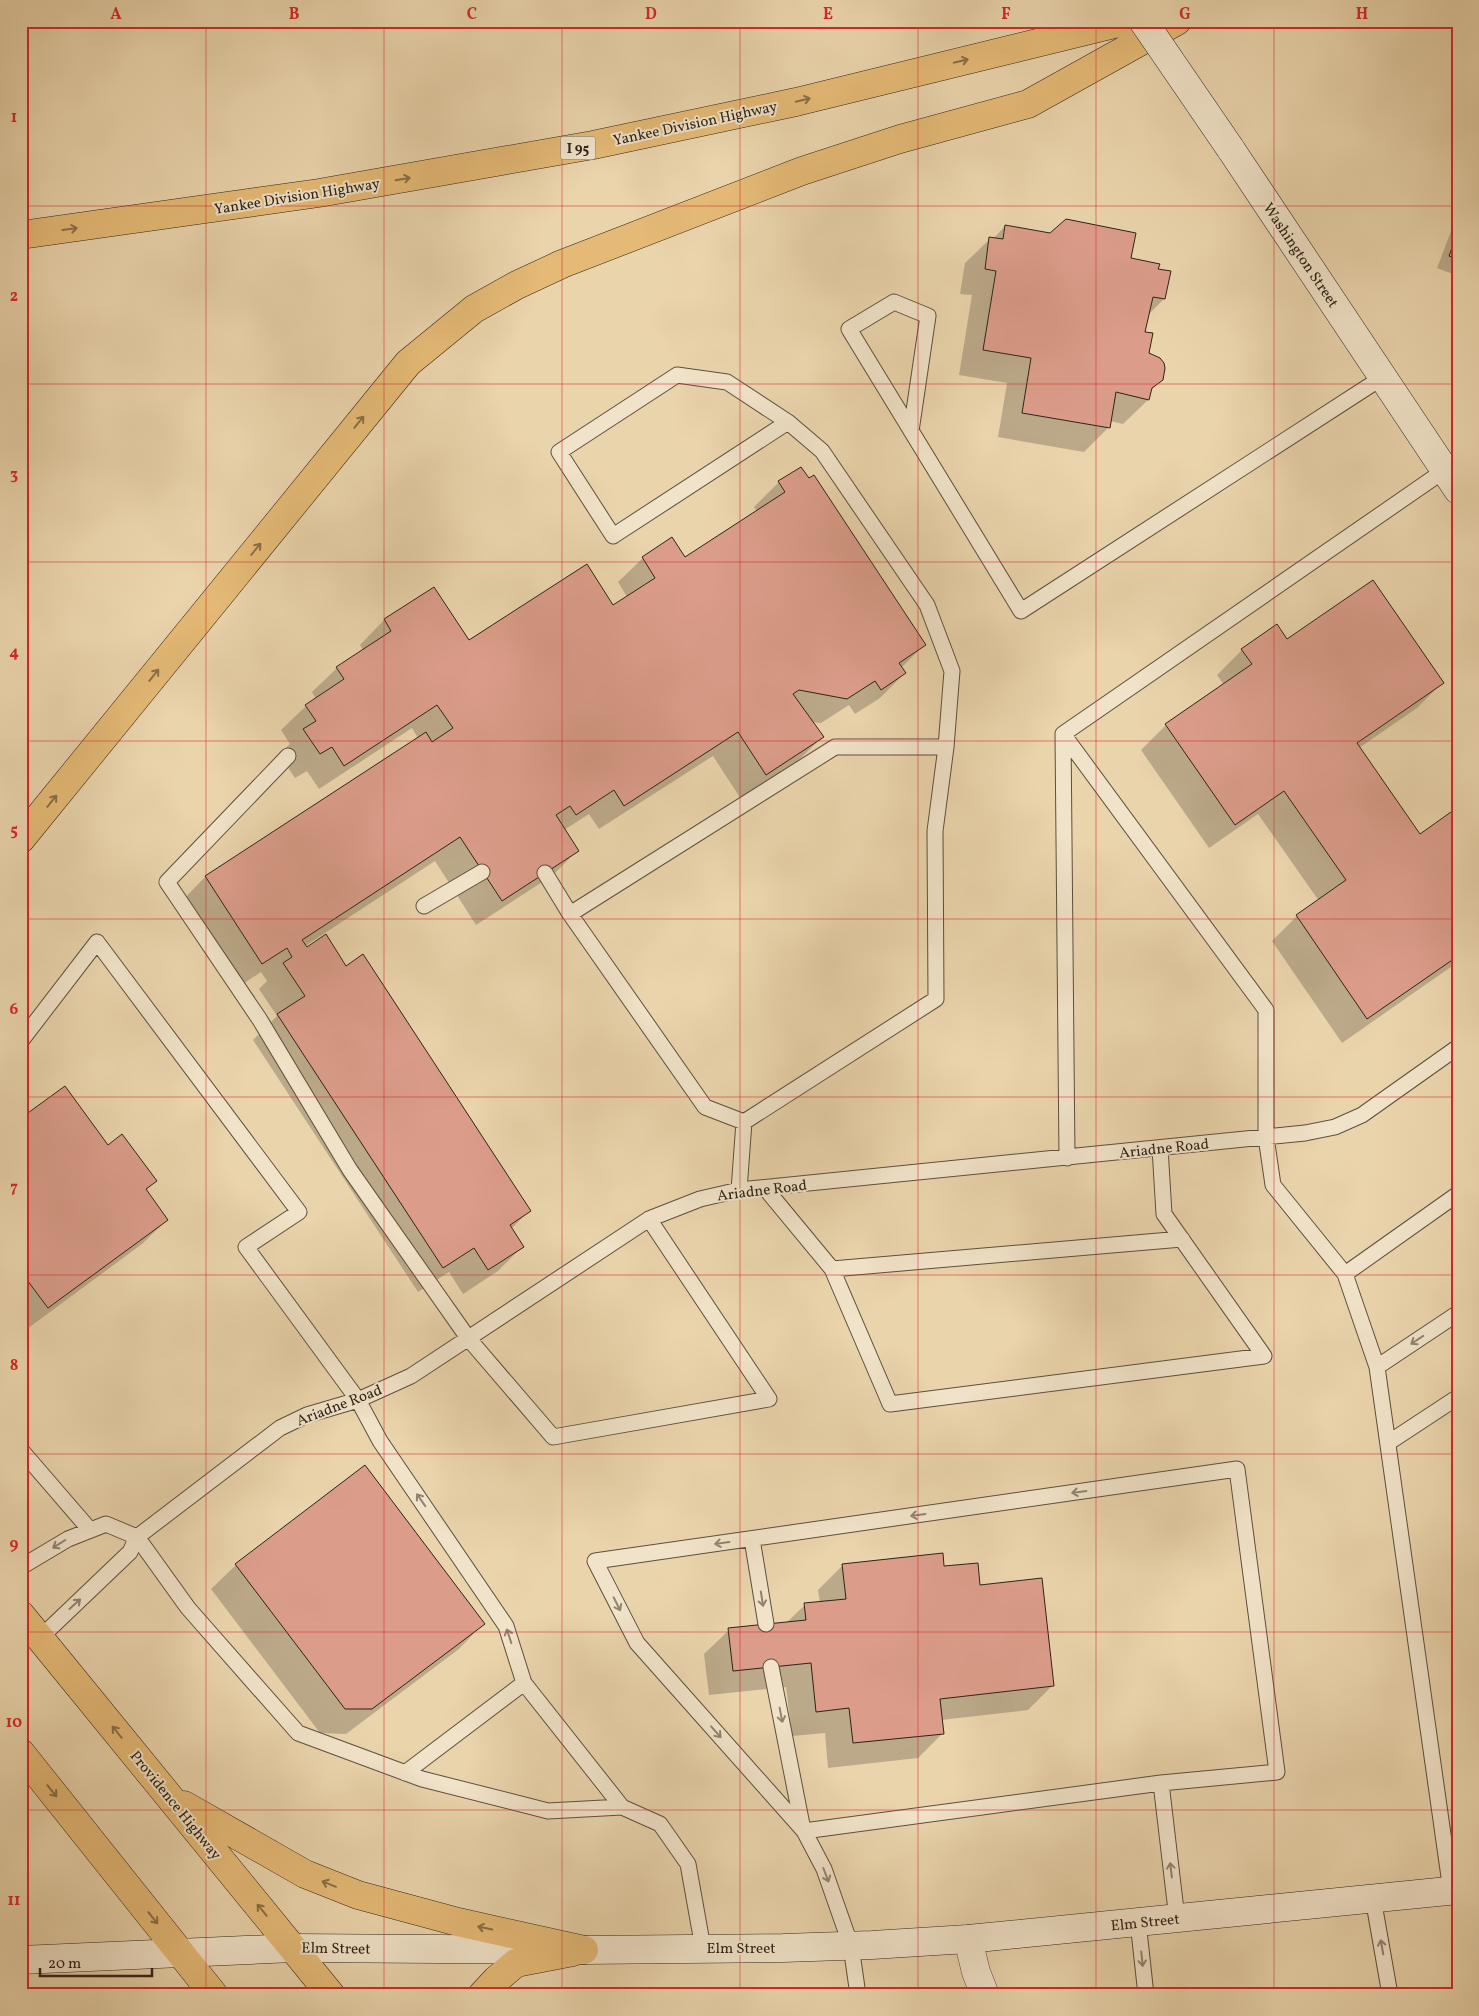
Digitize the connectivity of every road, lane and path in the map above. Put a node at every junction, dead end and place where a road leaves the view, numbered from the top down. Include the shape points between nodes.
1 (1127, 21) edge
2 (1143, 21) edge
3 (1177, 21) edge
4 (21, 235) edge
5 (1383, 377) junction
6 (788, 422) junction
7 (911, 430) junction
8 (1451, 480) edge
9 (1063, 734) junction
10 (946, 748) junction
11 (288, 756) dead end
12 (21, 839) edge
13 (482, 872) dead end
14 (545, 873) dead end
15 (424, 906) dead end
16 (570, 914) junction
17 (21, 1041) edge
18 (1458, 1047) edge
19 (744, 1122) junction
20 (1266, 1137) junction
21 (1160, 1148) junction
22 (1067, 1158) junction
23 (765, 1188) junction
24 (739, 1190) junction
25 (1458, 1194) edge
26 (650, 1219) junction
27 (1182, 1239) junction
28 (832, 1269) junction
29 (1345, 1274) junction
30 (1458, 1313) edge
31 (468, 1338) junction
32 (1377, 1367) junction
33 (1458, 1397) edge
34 (358, 1400) junction
35 (1388, 1443) junction
36 (21, 1450) edge
37 (90, 1530) junction
38 (137, 1537) junction
39 (752, 1539) junction
40 (21, 1567) edge
41 (21, 1615) edge
42 (766, 1624) dead end
43 (40, 1638) junction
44 (771, 1667) dead end
45 (524, 1683) junction
46 (21, 1754) edge
47 (405, 1773) junction
48 (1161, 1783) junction
49 (170, 1797) junction
50 (622, 1807) junction
51 (804, 1831) junction
52 (1454, 1890) edge
53 (1373, 1898) junction
54 (1177, 1919) junction
55 (1138, 1922) junction
56 (968, 1939) junction
57 (851, 1946) junction
58 (293, 1948) junction
59 (703, 1948) junction
60 (584, 1950) junction
61 (180, 1951) junction
62 (21, 1960) edge
63 (214, 1995) edge
64 (331, 1995) edge
65 (482, 1995) edge
66 (858, 1995) edge
67 (985, 1995) edge
68 (1146, 1995) edge
69 (1392, 1995) edge

4 -> 1 highway, Yankee Division Highway / I 95 via 319,193 593,145 796,102
2 - 5 main road, Washington Street, bridge
12 -> 3 highway via 408,363 474,309 562,264 802,171 900,139 1028,104
5 - 7 lane via 1022,611
5 - 8 main road, Washington Street
6 - 6 lane via 612,536 559,452 677,375 727,382
6 - 10 lane via 822,451 927,605 952,671
7 - 7 lane via 928,316 894,302 849,329
8 - 9 lane
9 - 20 lane via 1266,1010
9 - 22 lane
10 - 16 lane via 835,747
10 - 19 lane via 935,831 936,999
11 - 31 lane via 167,882 260,1020 350,1170
13 - 15 lane
14 - 16 lane
16 - 19 lane via 705,1106
17 - 34 lane via 97,942 299,1212 246,1247
18 - 20 lane, Ariadne Road via 1355,1118 1335,1127
19 - 24 lane
20 - 21 lane, Ariadne Road
20 - 29 lane via 1273,1186
21 - 22 lane, Ariadne Road
21 - 27 lane via 1164,1214
22 - 23 lane, Ariadne Road
23 - 24 lane, Ariadne Road
23 - 28 lane
24 - 26 lane, Ariadne Road via 700,1199
25 - 29 lane
26 - 31 lane, Ariadne Road
26 - 31 lane via 769,1400 553,1437
27 - 28 lane
27 - 28 lane via 1264,1356 890,1404
29 - 32 lane
30 -> 32 lane
31 - 34 lane, Ariadne Road via 411,1376
32 - 35 lane
33 - 35 lane
34 - 38 lane, Ariadne Road via 307,1415 280,1428
45 -> 34 lane via 506,1626 380,1441
35 - 52 lane
36 - 37 lane
37 - 38 lane via 106,1524
37 -> 40 lane via 68,1538
43 -> 38 lane, Ariadne Road via 130,1552
38 - 47 lane via 188,1608 298,1733
39 -> 42 lane
48 -> 39 lane via 1277,1772 1237,1469
39 -> 51 lane via 595,1561 637,1643
41 - 43 highway, Providence Highway
49 -> 43 highway, Providence Highway
44 -> 51 lane
45 - 47 lane
45 - 50 lane
46 -> 61 highway
47 - 50 lane via 548,1811
48 - 51 lane
54 -> 48 lane
58 -> 49 highway, Providence Highway
60 -> 49 highway via 458,1922 341,1889 305,1874
50 - 59 lane via 660,1824 688,1864
51 -> 57 lane via 824,1870
52 - 53 main road, Elm Street
53 - 54 main road, Elm Street
69 -> 53 lane
54 - 55 main road, Elm Street
55 - 56 main road, Elm Street
55 -> 68 lane
56 - 57 main road, Elm Street
56 - 67 main road
57 - 59 main road, Elm Street
57 - 66 lane
58 - 60 main road, Elm Street
58 - 61 main road, Elm Street
58 - 64 highway, Providence Highway
59 - 60 main road, Elm Street
60 - 65 highway via 516,1963
61 - 62 main road, Elm Street
61 - 63 highway

